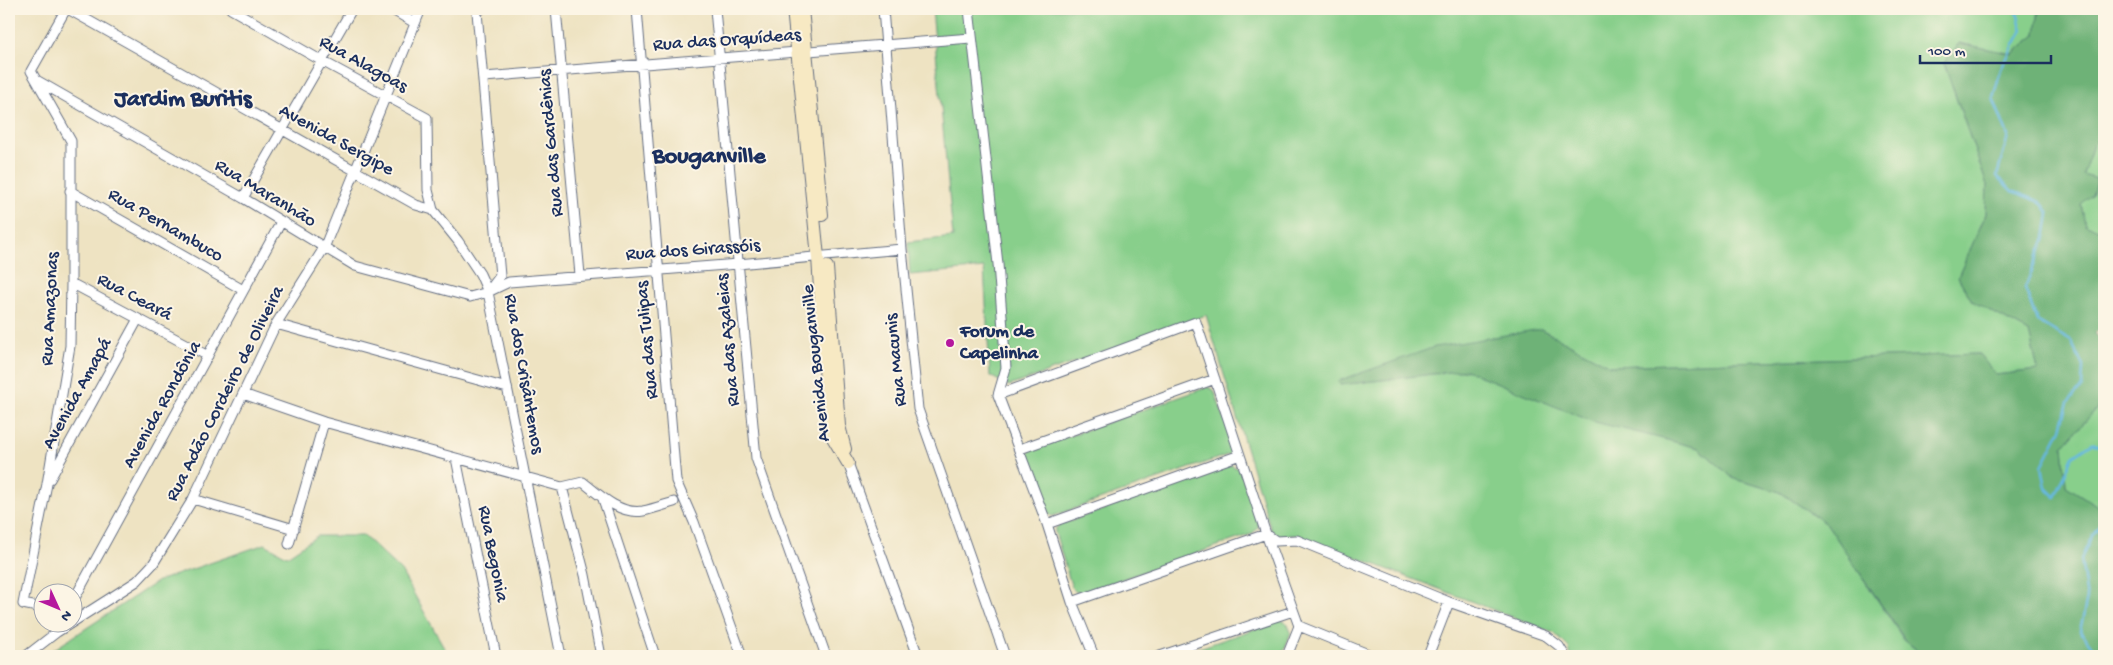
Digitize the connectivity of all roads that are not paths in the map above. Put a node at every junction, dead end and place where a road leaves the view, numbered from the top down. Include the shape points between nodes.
1 (67, 9) edge
2 (231, 9) edge
3 (352, 9) edge
4 (390, 9) edge
5 (420, 9) edge
6 (481, 9) edge
7 (556, 9) edge
8 (637, 9) edge
9 (715, 9) edge
10 (793, 9) edge
11 (802, 9) edge
12 (883, 9) edge
13 (969, 9) edge
14 (415, 23) junction
15 (971, 38) junction
16 (886, 46) junction
17 (801, 52) junction
18 (719, 59) junction
19 (322, 61) junction
20 (642, 64) junction
21 (563, 71) junction
22 (484, 77) junction
23 (38, 81) junction
24 (385, 96) junction
25 (282, 130) junction
26 (355, 170) junction
27 (70, 191) junction
28 (243, 198) junction
29 (433, 210) junction
30 (281, 222) junction
31 (324, 248) junction
32 (902, 249) junction
33 (822, 257) junction
34 (738, 264) junction
35 (658, 270) junction
36 (580, 275) junction
37 (71, 282) junction
38 (243, 290) junction
39 (488, 292) junction
40 (138, 319) junction
41 (276, 324) junction
42 (208, 356) junction
43 (1215, 379) junction
44 (507, 388) junction
45 (243, 394) junction
46 (998, 395) junction
47 (324, 422) junction
48 (1020, 449) junction
49 (1240, 455) junction
50 (456, 458) junction
51 (848, 463) joint
52 (525, 476) junction
53 (47, 484) junction
54 (562, 487) junction
55 (193, 499) junction
56 (603, 499) junction
57 (674, 502) dead end
58 (1047, 524) junction
59 (294, 529) junction
60 (1266, 534) junction
61 (289, 544) dead end
62 (82, 585) edge
63 (1072, 602) junction
64 (1449, 602) junction
65 (32, 606) edge
66 (1293, 611) junction
67 (82, 616) edge
68 (1299, 626) junction
69 (57, 632) edge
70 (26, 656) edge
71 (496, 656) edge
72 (561, 656) edge
73 (601, 656) edge
74 (655, 656) edge
75 (742, 656) edge
76 (826, 656) edge
77 (918, 656) edge
78 (1005, 656) edge
79 (1094, 656) edge
80 (1160, 656) edge
81 (1287, 656) edge
82 (1373, 656) edge
83 (1428, 656) edge
84 (1565, 656) edge

1 - 23 street via 31,71
1 - 25 street, Avenida Sergipe
2 - 19 street, Rua Alagoas
3 - 19 street
4 - 14 street
5 - 14 street, Rua Adão Cordeiro de Oliveira
6 - 22 street, Rua dos Crisântemos via 477,12
7 - 21 street, Rua das Gardênias
8 - 20 street, Rua das Tulipas
9 - 18 street, Rua das Azaleias
10 - 17 street, Avenida Bouganville
11 - 17 street, Avenida Bouganville
12 - 16 street, Rua Macunis
13 - 15 street
14 - 24 street, Rua Adão Cordeiro de Oliveira
15 - 16 street, Rua das Orquídeas
15 - 46 street via 998,264 1006,368
16 - 17 street, Rua das Orquídeas
16 - 32 street, Rua Macunis
17 - 18 street, Rua das Orquídeas
17 - 33 street, Avenida Bouganville
18 - 20 street, Rua das Orquídeas
18 - 34 street, Rua das Azaleias
19 - 24 street, Rua Alagoas
19 - 25 street
20 - 21 street, Rua das Orquídeas
20 - 35 street, Rua das Tulipas
21 - 22 street, Rua das Orquídeas
21 - 36 street, Rua das Gardênias
22 - 39 street, Rua dos Crisântemos via 500,276
23 - 27 street, Rua Amazonas via 71,141
23 - 28 street, Rua Maranhão
24 - 26 street, Rua Adão Cordeiro de Oliveira
24 - 29 street, Rua Alagoas via 427,118 428,190
25 - 26 street, Avenida Sergipe
25 - 28 street
26 - 29 street, Avenida Sergipe via 416,205
26 - 31 street, Rua Adão Cordeiro de Oliveira
27 - 37 street, Rua Amazonas
27 - 38 street, Rua Pernambuco
28 - 30 street, Rua Maranhão
29 - 39 street via 480,274
30 - 31 street, Rua Maranhão
30 - 38 street, Avenida Rondônia
31 - 39 street, Rua Maranhão via 355,266 470,297
31 - 41 street, Rua Adão Cordeiro de Oliveira
32 - 33 street, Rua dos Girassóis
32 - 78 street, Rua Macunis via 918,409
33 - 34 street, Rua dos Girassóis
33 - 51 street, Avenida Bouganville via 829,431
34 - 35 street, Rua dos Girassóis
34 - 76 street, Rua das Azaleias via 756,458
35 - 36 street, Rua dos Girassóis
35 - 75 street, Rua das Tulipas via 676,481
36 - 39 street, Rua dos Girassóis via 509,282
37 - 40 street, Rua Ceará
37 - 53 street, Rua Amazonas via 70,346
38 - 42 street, Avenida Rondônia
39 - 44 street, Rua dos Crisântemos
40 - 42 street, Rua Ceará
40 - 53 street, Avenida Amapá
41 - 44 street
41 - 45 street, Rua Adão Cordeiro de Oliveira
42 - 62 street, Avenida Rondônia
43 - 46 street via 1196,322
43 - 48 street
43 - 49 street
44 - 52 street, Rua dos Crisântemos
45 - 47 street
45 - 55 street, Rua Adão Cordeiro de Oliveira
46 - 48 street
47 - 50 street
47 - 59 street
48 - 58 street
49 - 58 street
49 - 60 street
50 - 52 street
50 - 71 street, Rua Begonia
51 - 77 street
52 - 54 street
52 - 72 street, Rua dos Crisântemos
53 - 65 street, Rua Amazonas via 23,604
54 - 56 street via 583,482
54 - 73 street via 585,575
55 - 59 street
55 - 67 street, Rua Adão Cordeiro de Oliveira via 153,564 138,581
56 - 57 street via 626,510 642,512
56 - 74 street
58 - 63 street
59 - 61 street
60 - 63 street
60 - 64 street via 1276,541 1297,540
60 - 66 street
63 - 79 street
64 - 83 street
64 - 84 street via 1546,636 1559,646
66 - 68 street
66 - 80 street
68 - 81 street
68 - 82 street
69 - 70 street, Rua Adão Cordeiro de Oliveira

